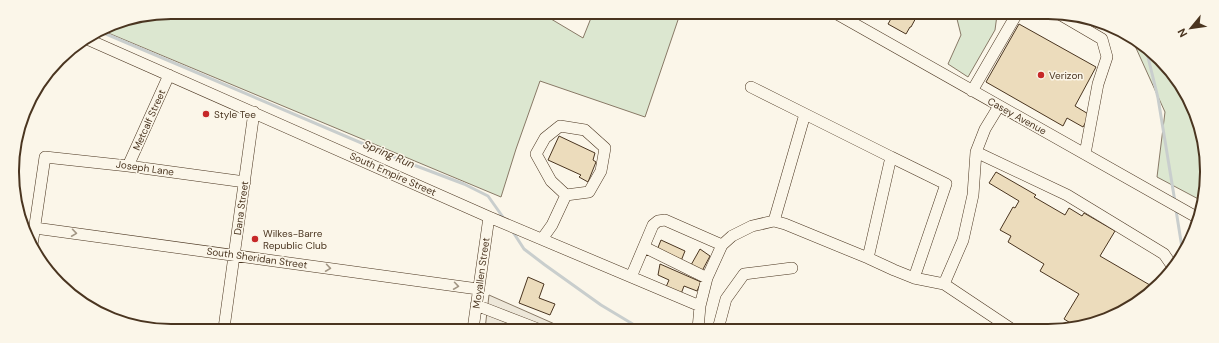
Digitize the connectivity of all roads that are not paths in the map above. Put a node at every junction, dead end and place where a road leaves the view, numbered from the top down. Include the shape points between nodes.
1 (846, 19) edge
2 (1013, 19) edge
3 (1070, 21) edge
4 (93, 41) edge
5 (169, 75) junction
6 (752, 87) dead end
7 (972, 91) junction
8 (999, 106) junction
9 (254, 112) junction
10 (805, 114) junction
11 (976, 152) junction
12 (1085, 154) junction
13 (891, 157) junction
14 (128, 166) junction
15 (244, 182) junction
16 (566, 195) junction
17 (1194, 216) edge
18 (489, 217) junction
19 (774, 221) junction
20 (35, 228) junction
21 (34, 236) edge
22 (542, 240) junction
23 (722, 245) junction
24 (644, 247) junction
25 (234, 255) junction
26 (868, 258) junction
27 (1170, 262) edge
28 (792, 268) dead end
29 (631, 277) junction
30 (707, 278) junction
31 (914, 278) junction
32 (944, 284) junction
33 (478, 289) junction
34 (476, 305) junction
35 (700, 306) junction
36 (225, 324) edge
37 (474, 324) edge
38 (525, 324) edge
39 (698, 324) edge
40 (719, 324) edge
41 (1004, 324) edge

1 - 7 street, Casey Avenue
2 - 7 street
3 - 12 street via 1102,39 1107,57 1098,84
4 - 5 street, South Empire Street
5 - 9 street, South Empire Street
5 - 14 street, Metcalf Street
6 - 10 street
7 - 8 street, Casey Avenue
8 - 11 street via 985,129
8 - 12 street, Casey Avenue
9 - 15 street, Dana Street
9 - 18 street, South Empire Street
10 - 13 street
10 - 19 street
11 - 27 street via 1067,195 1164,254
11 - 32 street via 973,196 963,240
12 - 17 street, Casey Avenue
13 - 26 street
13 - 31 street via 946,184
14 - 15 street, Joseph Lane
14 - 20 street, Joseph Lane via 45,157
15 - 25 street, Dana Street
16 - 16 street via 551,181 536,154 545,138 560,126 584,130 605,148 601,171 589,192
16 - 22 street
18 - 22 street, South Empire Street
18 - 33 street, Moyallen Street
19 - 23 street via 752,226 732,236
19 - 26 street
20 - 21 street
20 -> 25 street, South Sheridan Street
22 - 29 street, South Empire Street
23 - 24 street via 664,220 653,225
23 - 30 street
24 - 29 street
24 - 30 street
25 -> 33 street, South Sheridan Street
25 - 36 street, Dana Street
26 - 31 street
28 - 40 street via 744,274 726,298
29 - 35 street, South Empire Street
30 - 35 street
31 - 32 street
32 - 41 street
33 - 34 street, Moyallen Street
34 - 37 street, Moyallen Street
34 - 38 street
35 - 39 street

